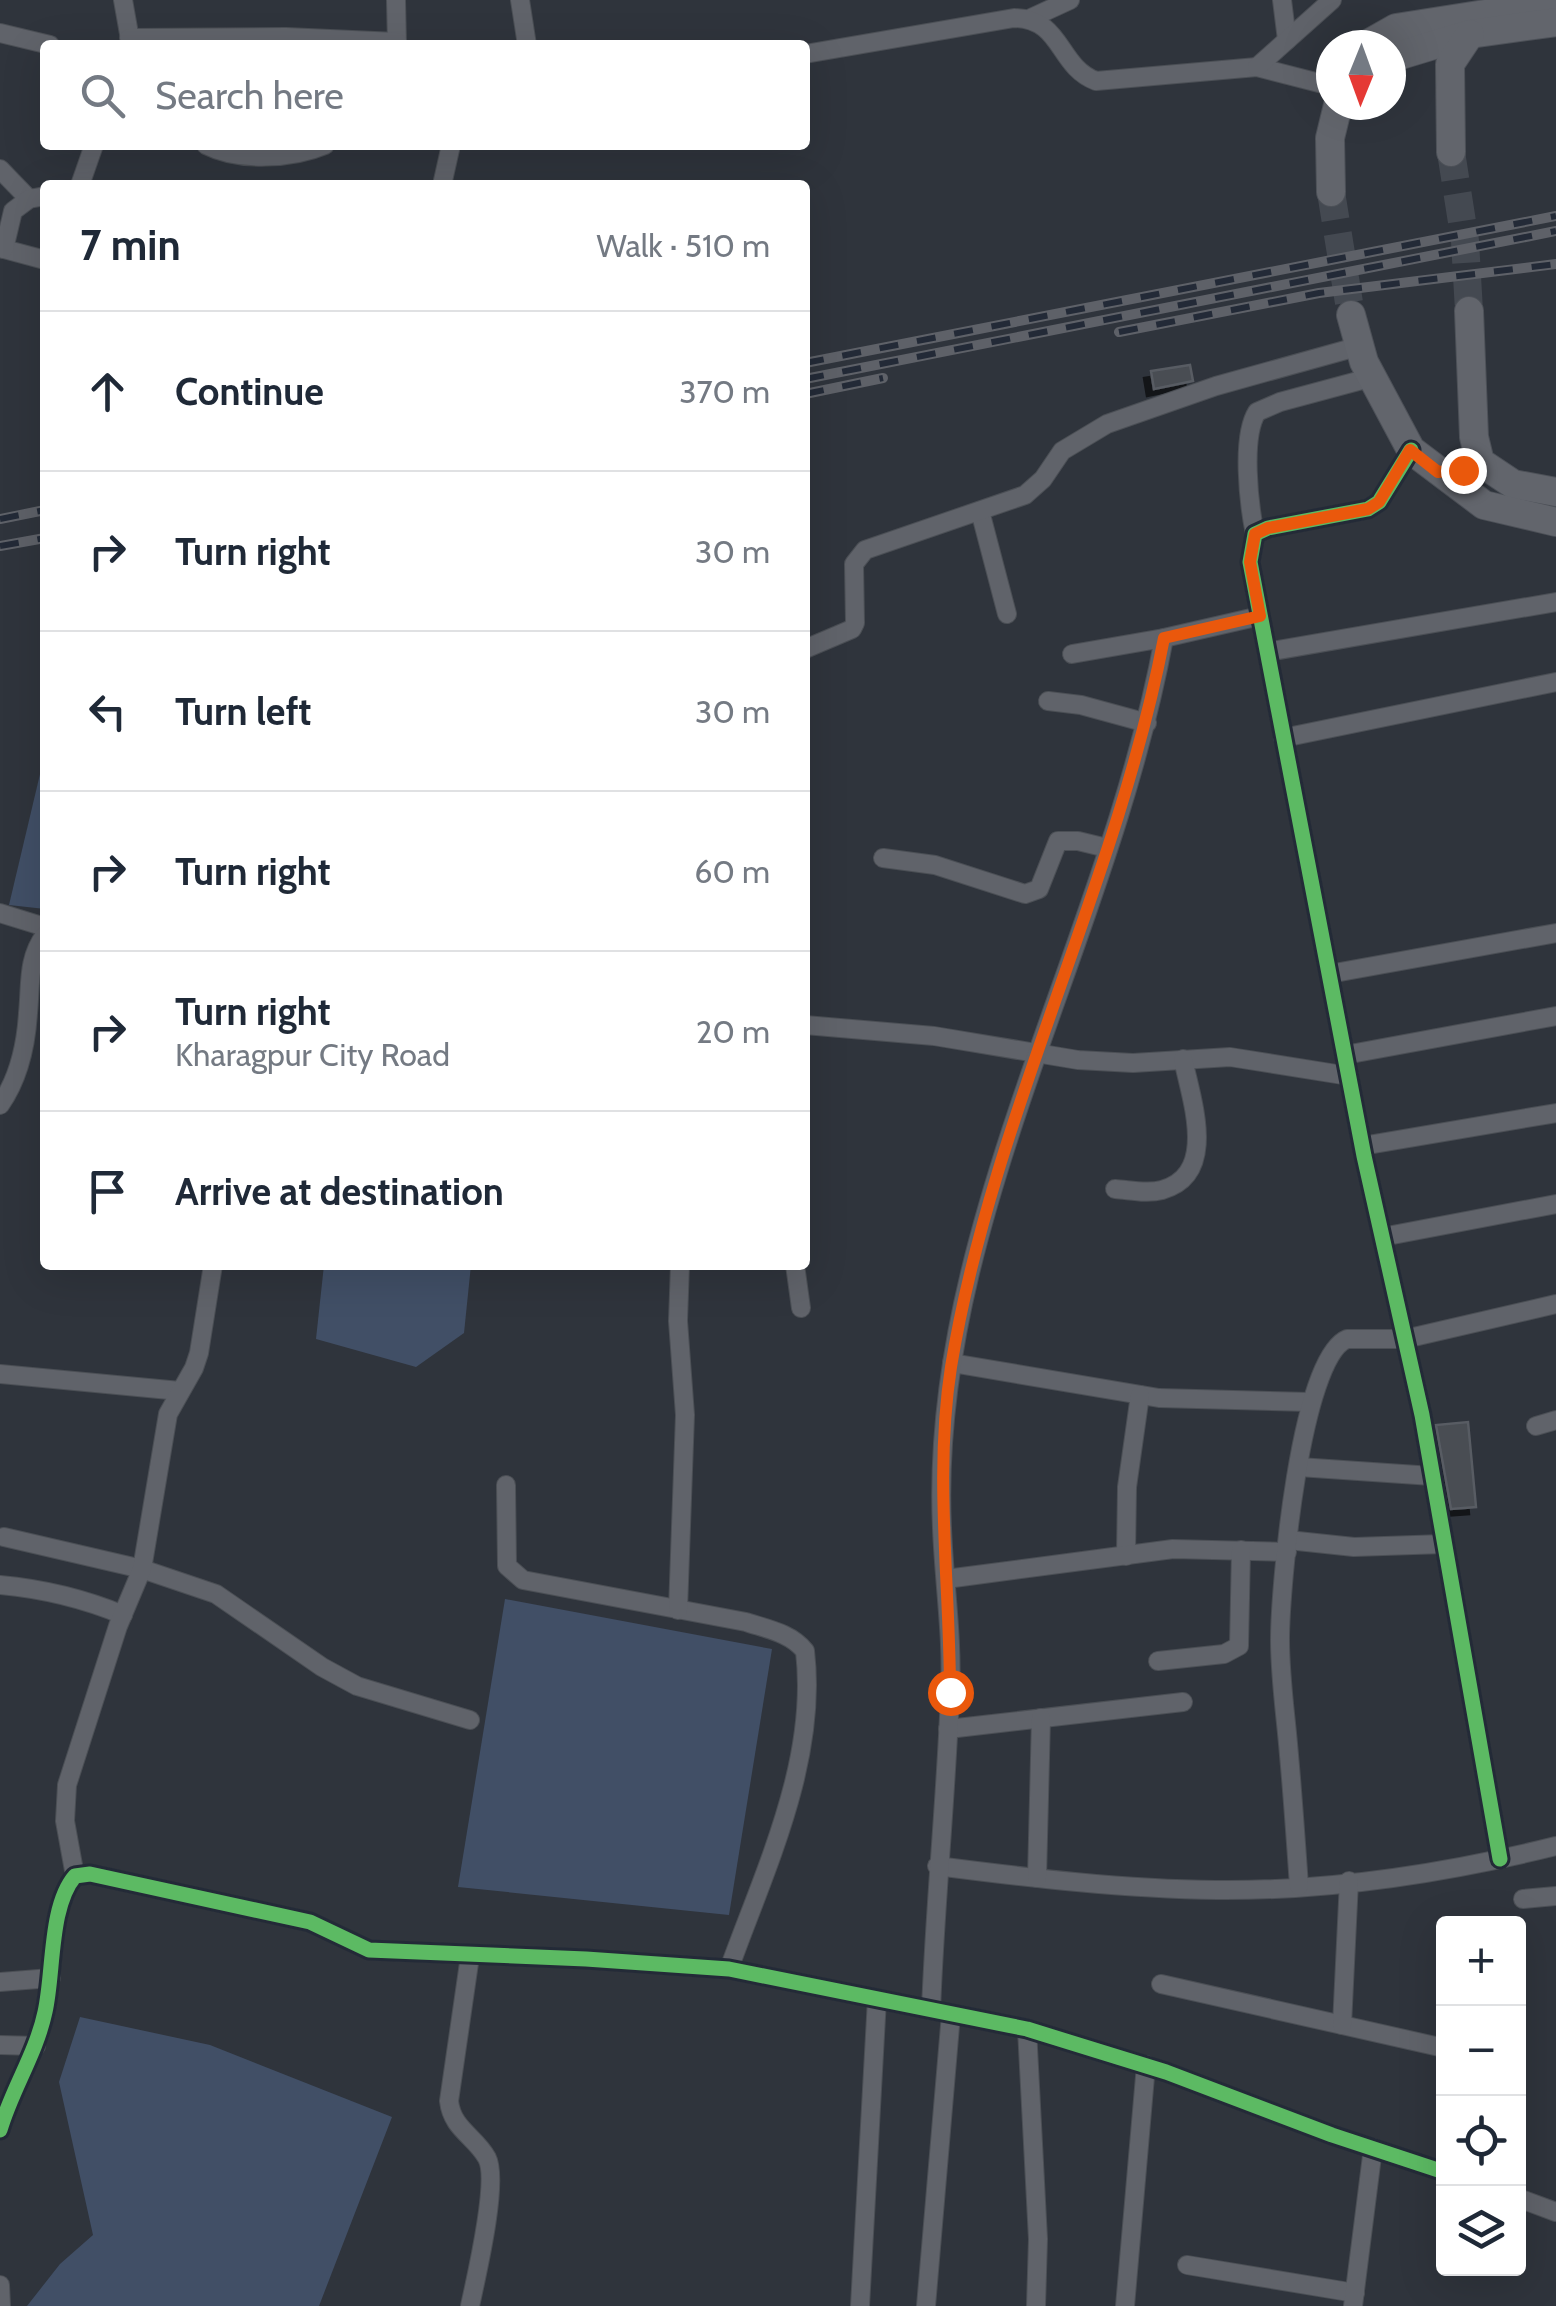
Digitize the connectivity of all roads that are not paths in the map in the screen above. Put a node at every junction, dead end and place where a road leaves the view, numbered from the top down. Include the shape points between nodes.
1 (123, 0) edge
2 (396, 0) edge
3 (520, 0) edge
4 (1070, 0) edge
5 (1282, 0) edge
6 (1332, 0) edge
7 (1556, 3) edge
8 (1031, 18) junction
9 (1556, 22) edge
10 (1392, 30) edge
11 (0, 33) edge
12 (1470, 34) junction
13 (130, 40) edge
14 (208, 40) edge
15 (323, 40) edge
16 (397, 40) edge
17 (527, 40) edge
18 (1288, 40) junction
19 (40, 43) edge
20 (810, 53) edge
21 (1406, 53) edge
22 (1257, 67) junction
23 (1316, 82) edge
24 (1334, 120) edge
25 (92, 150) edge
26 (216, 150) edge
27 (314, 150) edge
28 (450, 150) edge
29 (1452, 152) tunnel mouth
30 (0, 169) edge
31 (82, 180) edge
32 (443, 180) edge
33 (1331, 192) tunnel mouth
34 (37, 198) edge
35 (2, 248) edge
36 (40, 259) edge
37 (1469, 311) tunnel mouth
38 (1351, 315) tunnel mouth
39 (1360, 346) junction
40 (1373, 378) junction
41 (1410, 450) junction
42 (1438, 472) junction
43 (1493, 474) junction
44 (1556, 492) edge
45 (980, 511) junction
46 (1556, 522) edge
47 (1255, 534) junction
48 (1556, 602) edge
49 (1008, 614) dead end
50 (1260, 616) junction
51 (1164, 638) junction
52 (810, 647) edge
53 (1267, 652) junction
54 (1072, 654) dead end
55 (1556, 682) edge
56 (1048, 701) dead end
57 (1147, 723) junction
58 (1283, 738) junction
59 (1107, 848) junction
60 (883, 858) dead end
61 (0, 913) edge
62 (40, 925) edge
63 (1556, 933) edge
64 (40, 945) edge
65 (1329, 974) junction
66 (1556, 1016) edge
67 (810, 1025) edge
68 (1037, 1054) junction
69 (1344, 1056) junction
70 (1183, 1059) junction
71 (1348, 1076) junction
72 (0, 1105) edge
73 (1556, 1113) edge
74 (1362, 1146) junction
75 (1115, 1189) dead end
76 (1556, 1204) edge
77 (1382, 1237) junction
78 (213, 1270) edge
79 (680, 1270) edge
80 (796, 1270) edge
81 (1556, 1304) edge
82 (802, 1308) dead end
83 (1405, 1338) junction
84 (952, 1363) junction
85 (0, 1374) edge
86 (180, 1391) junction
87 (1140, 1395) junction
88 (1310, 1402) junction
89 (1556, 1420) edge
90 (1536, 1426) dead end
91 (1299, 1466) junction
92 (1432, 1476) junction
93 (506, 1485) dead end
94 (4, 1537) dead end
95 (1444, 1544) junction
96 (1288, 1546) junction
97 (1241, 1550) junction
98 (1126, 1556) junction
99 (142, 1570) junction
100 (946, 1579) junction
101 (0, 1584) edge
102 (678, 1610) junction
103 (123, 1614) junction
104 (1158, 1662) dead end
105 (1183, 1702) dead end
106 (1041, 1718) junction
107 (470, 1720) dead end
108 (948, 1730) junction
109 (1556, 1846) edge
110 (1500, 1860) junction
111 (937, 1866) junction
112 (75, 1876) junction
113 (1036, 1878) junction
114 (1350, 1881) junction
115 (1299, 1886) junction
116 (1556, 1896) edge
117 (1522, 1899) dead end
118 (470, 1956) junction
119 (730, 1970) junction
120 (51, 1978) junction
121 (0, 1982) edge
122 (1161, 1984) dead end
123 (877, 1999) junction
124 (931, 2010) junction
125 (952, 2014) junction
126 (1342, 2024) junction
127 (1027, 2028) junction
128 (0, 2045) edge
129 (36, 2046) junction
130 (1436, 2046) edge
131 (1146, 2065) junction
132 (0, 2130) edge
133 (1373, 2148) junction
134 (1436, 2169) edge
135 (1526, 2201) edge
136 (1556, 2212) edge
137 (1188, 2265) dead end
138 (0, 2285) edge
139 (1354, 2300) edge
140 (1, 2306) edge
141 (470, 2306) edge
142 (860, 2306) edge
143 (926, 2306) edge
144 (1036, 2306) edge
145 (1125, 2306) edge

1 - 13 street
2 - 16 street
3 - 17 street
4 - 8 street
5 - 18 street
6 - 18 street
7 - 10 main road
8 - 20 street
8 - 22 street via 1045,26 1082,76 1096,82
9 - 12 main road
11 - 19 street
12 - 21 main road
12 - 29 main road via 1450,64
14 - 15 street
18 - 22 street
22 - 23 street
24 - 33 main road
25 - 31 street
26 - 27 street via 284,156
28 - 32 street
30 - 34 street
34 - 35 street via 12,211
35 - 36 street
37 - 43 main road via 1474,437 1480,462
38 - 39 main road
39 - 40 main road
39 - 45 street via 1107,424 1062,450 1026,495
40 - 41 main road
40 - 47 street via 1257,412 1249,430
41 - 42 main road
41 - 47 street via 1368,509
42 - 43 main road
42 - 46 main road via 1484,505
43 - 44 main road
45 - 49 street
45 - 52 street via 865,550 854,564 852,630
47 - 50 street via 1250,562
48 - 53 street
50 - 51 street
50 - 53 street
51 - 54 street
51 - 57 street
53 - 58 street
55 - 58 street
56 - 57 street
57 - 59 street
58 - 65 street
59 - 60 street via 1058,841 1033,894 935,865
59 - 68 street
61 - 62 street
63 - 65 street
64 - 72 street via 32,960 20,1064
65 - 69 street
66 - 69 street
67 - 68 street
68 - 70 street via 1133,1063
68 - 84 street via 970,1273
69 - 71 street
70 - 71 street via 1230,1058
70 - 75 street via 1197,1130 1193,1164 1167,1188
71 - 74 street
73 - 74 street
74 - 77 street
76 - 77 street
77 - 83 street
78 - 86 street via 199,1352
79 - 102 street via 685,1415
80 - 82 street
81 - 83 street
83 - 88 street via 1340,1341
83 - 92 street
84 - 87 street
84 - 100 street via 942,1448
85 - 86 street
86 - 99 street via 168,1414
87 - 88 street
87 - 98 street
88 - 91 street
89 - 90 street
91 - 92 street
91 - 96 street
92 - 95 street
93 - 102 street via 512,1574
94 - 99 street
95 - 96 street
95 - 110 street
96 - 97 street
96 - 115 street via 1280,1658
97 - 98 street
97 - 104 street via 1239,1646
98 - 100 street
99 - 103 street
99 - 107 street via 216,1594 357,1686
100 - 108 street
101 - 103 street via 64,1593
102 - 119 street via 780,1632 805,1651 802,1742 789,1800
103 - 112 street via 67,1785 65,1821
105 - 106 street
106 - 108 street
106 - 113 street
108 - 111 street
109 - 110 street
110 - 114 street
111 - 113 street
111 - 124 street
112 - 118 street via 310,1922 369,1950
112 - 120 street via 58,1917
113 - 115 street via 1219,1890
114 - 115 street
114 - 126 street
116 - 117 street
118 - 119 street
118 - 141 street via 449,2100 454,2122 484,2154 490,2176
119 - 123 street
120 - 121 street
120 - 129 street
122 - 126 street
123 - 124 street
123 - 142 street
124 - 125 street
125 - 127 street
125 - 143 street
126 - 130 street
127 - 131 street
127 - 144 street
128 - 129 street
129 - 132 street
131 - 133 street
131 - 145 street
133 - 134 street
133 - 139 street
135 - 136 street
137 - 139 street
138 - 140 street

